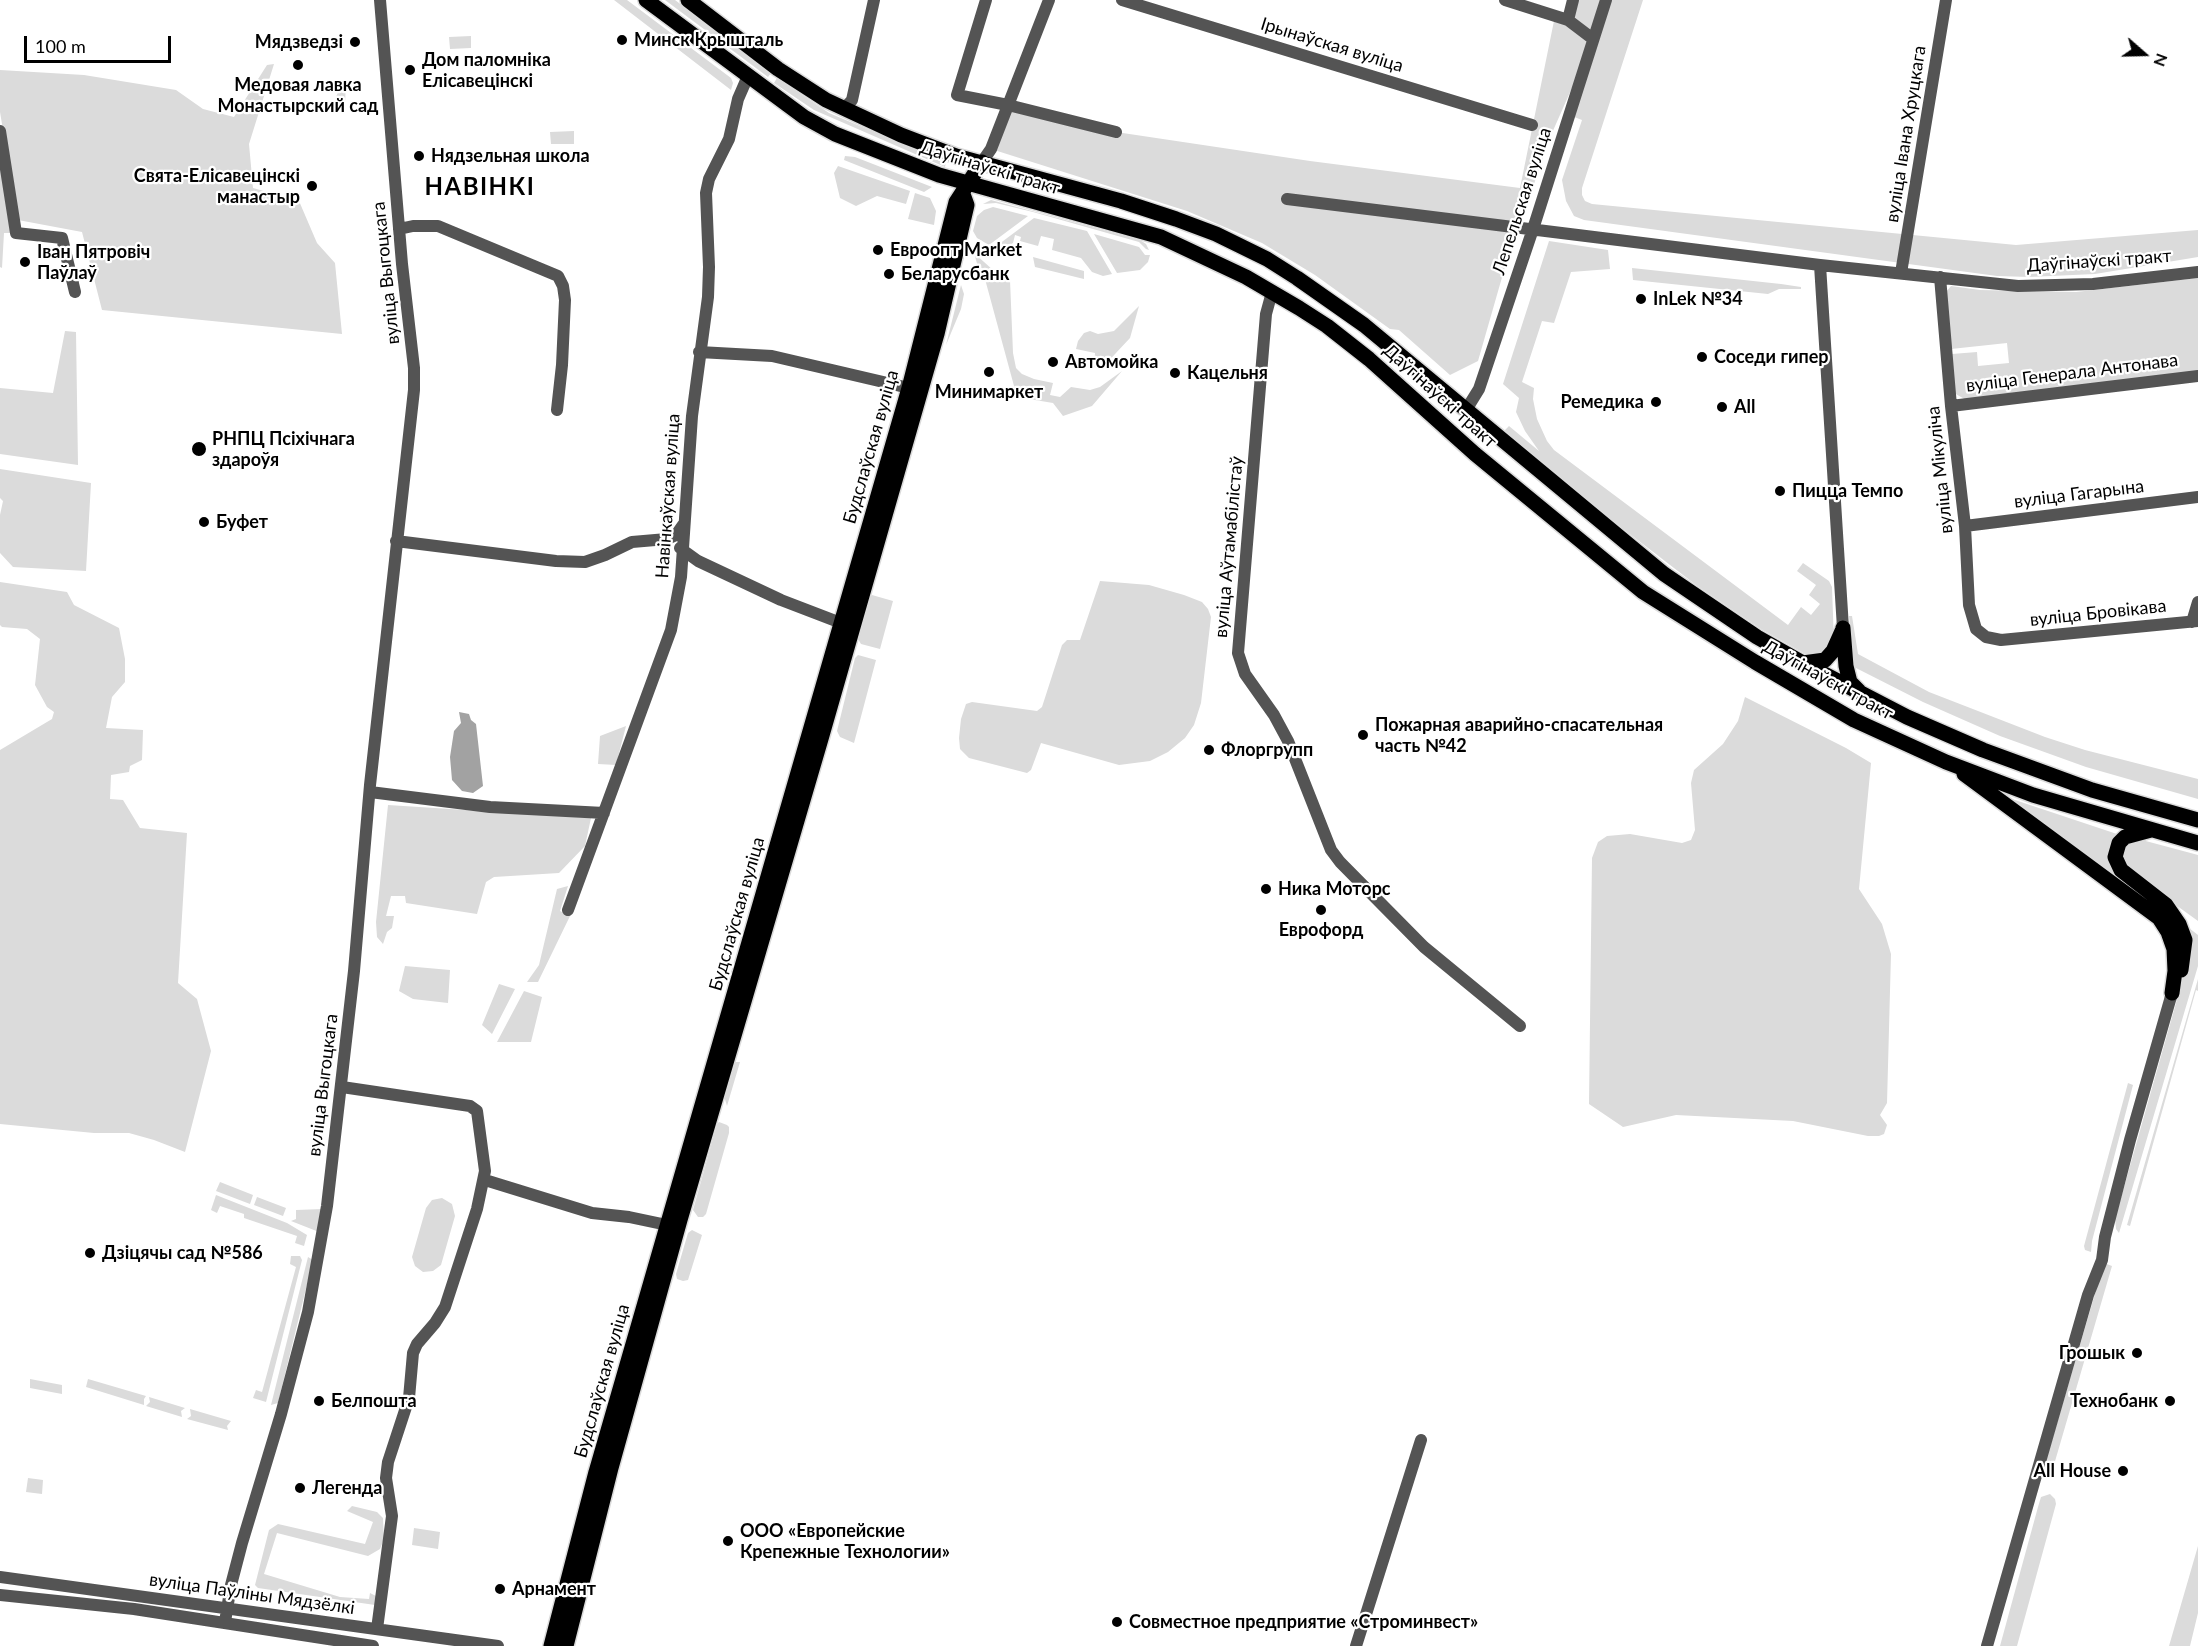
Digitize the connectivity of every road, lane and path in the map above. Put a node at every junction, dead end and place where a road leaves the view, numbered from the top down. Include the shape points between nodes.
1 (380, 0) edge
2 (646, 0) edge
3 (688, 0) edge
4 (874, 0) edge
5 (986, 0) edge
6 (1049, 0) edge
7 (1122, 0) edge
8 (1505, 0) edge
9 (1573, 0) edge
10 (1606, 0) edge
11 (1946, 0) edge
12 (1568, 20) junction
13 (1593, 39) junction
14 (748, 76) junction
15 (1008, 105) junction
16 (844, 109) junction
17 (1532, 125) dead end
18 (0, 131) edge
19 (1116, 132) dead end
20 (982, 162) junction
21 (965, 189) junction
22 (1287, 200) dead end
23 (1121, 201) junction
24 (1114, 226) junction
25 (399, 229) junction
26 (1533, 229) junction
27 (1820, 265) junction
28 (2198, 272) edge
29 (1901, 273) junction
30 (1940, 277) junction
31 (75, 292) dead end
32 (1272, 292) junction
33 (699, 352) junction
34 (2198, 376) edge
35 (909, 388) junction
36 (1951, 406) junction
37 (556, 410) dead end
38 (1466, 410) junction
39 (1450, 431) junction
40 (2198, 497) edge
41 (683, 525) junction
42 (1965, 526) junction
43 (668, 539) junction
44 (396, 542) junction
45 (683, 551) junction
46 (698, 561) junction
47 (681, 577) junction
48 (2198, 602) edge
49 (2195, 621) edge
50 (841, 624) junction
51 (1843, 628) junction
52 (2001, 640) joint
53 (1803, 663) junction
54 (1864, 695) junction
55 (1946, 762) junction
56 (370, 792) junction
57 (604, 813) junction
58 (2198, 820) edge
59 (2151, 830) junction
60 (2198, 843) edge
61 (568, 910) dead end
62 (2172, 993) junction
63 (1520, 1026) dead end
64 (342, 1087) junction
65 (485, 1180) junction
66 (667, 1225) junction
67 (1421, 1440) dead end
68 (0, 1577) edge
69 (0, 1595) edge
70 (225, 1615) junction
71 (377, 1629) junction
72 (373, 1646) edge
73 (498, 1646) edge
74 (551, 1646) edge
75 (566, 1646) edge
76 (1356, 1646) edge
77 (1987, 1646) edge

1 - 25 street, вуліца Выгоцкага
2 - 14 main road, Даўгінаўскі тракт
3 - 16 main road, Даўгінаўскі тракт via 778,69
4 - 16 street via 854,94
5 - 15 street via 957,95
6 - 15 street
7 - 17 street, Ірынаўская вуліца
8 - 12 street
9 - 12 street
10 - 13 street, Лепельская вуліца
11 - 29 street, вуліца Івана Хруцкага
12 - 13 street
13 - 26 street, Лепельская вуліца
14 - 21 main road, Даўгінаўскі тракт via 804,117 835,134
14 - 33 street, Навінкаўская вуліца via 729,139 706,193 708,297
15 - 19 street
15 - 20 street
16 - 20 main road, Даўгінаўскі тракт via 947,153
18 - 31 street via 16,233 62,238
20 - 21 main road
20 - 23 main road, Даўгінаўскі тракт
21 - 24 main road, Даўгінаўскі тракт
21 - 35 main road, Будслаўская вуліца via 956,202
21 - 75 main road, Будслаўская вуліца via 967,205 937,334 680,1220
22 - 26 street, Даўгінаўскі тракт
23 - 24 main road
23 - 38 main road, Даўгінаўскі тракт via 1216,234 1267,259 1364,325
24 - 32 main road, Даўгінаўскі тракт via 1161,237
25 - 37 street via 438,226 558,276 566,300
25 - 44 street, вуліца Выгоцкага via 414,390
26 - 27 street, Даўгінаўскі тракт
26 - 38 street, Лепельская вуліца via 1479,389
27 - 29 street, Даўгінаўскі тракт
27 - 51 street
28 - 30 street, Даўгінаўскі тракт via 2018,286
29 - 30 street, Даўгінаўскі тракт
30 - 36 street, вуліца Мікуліча
32 - 39 main road, Даўгінаўскі тракт via 1327,326
32 - 63 street, вуліца Аўтамабілістаў via 1266,314 1238,653 1245,674 1288,741 1330,850 1424,947
33 - 35 street via 772,356
33 - 41 street, Навінкаўская вуліца
34 - 36 street, вуліца Генерала Антонава
35 - 50 main road, Будслаўская вуліца
36 - 42 street, вуліца Мікуліча
38 - 39 main road
38 - 53 main road, Даўгінаўскі тракт via 1664,574 1756,637
39 - 55 main road, Даўгінаўскі тракт via 1643,592 1854,720
40 - 42 street, вуліца Гагарына
41 - 43 street
41 - 45 street, Навінкаўская вуліца
42 - 52 street, вуліца Мікуліча via 1971,618 1986,637
43 - 44 street via 632,542 585,562
43 - 45 street
44 - 56 street, вуліца Выгоцкага
45 - 46 street
45 - 47 street, Навінкаўская вуліца
46 - 47 street via 688,564
46 - 50 street
47 - 57 street, Навінкаўская вуліца via 671,630
48 - 49 street
49 - 52 street, вуліца Бровікава
50 - 66 main road, Будслаўская вуліца
51 - 53 main road via 1825,660
51 - 54 main road via 1850,682
53 - 54 main road, Даўгінаўскі тракт
54 - 58 main road, Даўгінаўскі тракт via 2004,758 2092,790
55 - 59 main road, Даўгінаўскі тракт via 2033,795
55 - 62 main road via 2159,918 2174,949
56 - 57 street via 490,807
56 - 64 street, вуліца Выгоцкага
57 - 61 street, Навінкаўская вуліца
59 - 60 main road, Даўгінаўскі тракт
59 - 62 main road via 2126,837 2119,843 2115,857 2121,870 2166,905 2183,934 2183,965
62 - 77 street via 2130,1140 2102,1260 2088,1295
64 - 65 street via 470,1106 477,1112
64 - 70 street, вуліца Выгоцкага via 308,1312
65 - 66 street via 592,1213
65 - 71 street via 445,1307 413,1353 409,1398 388,1462 386,1478 392,1516
66 - 74 main road, Будслаўская вуліца
67 - 76 street
68 - 70 street, вуліца Паўліны Мядзёлкі
69 - 70 street, вуліца Паўліны Мядзёлкі
70 - 71 street, вуліца Паўліны Мядзёлкі
70 - 72 street, вуліца Паўліны Мядзёлкі
71 - 73 street, вуліца Паўліны Мядзёлкі

